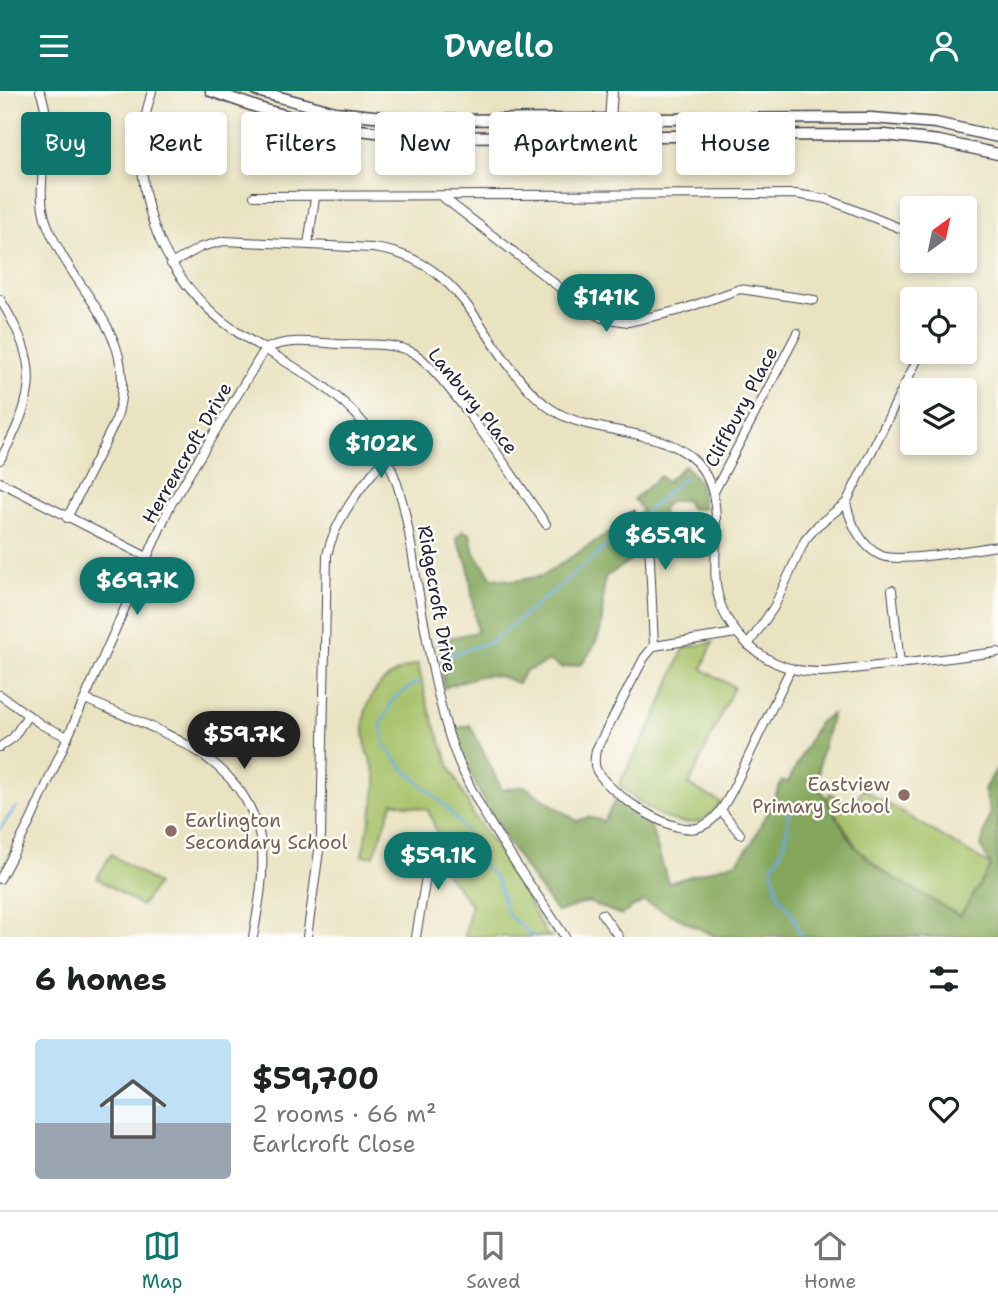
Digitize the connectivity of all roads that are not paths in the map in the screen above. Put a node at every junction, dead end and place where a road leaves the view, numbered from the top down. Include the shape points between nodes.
1 (40, 91) edge
2 (152, 91) edge
3 (211, 91) edge
4 (257, 91) edge
5 (612, 91) edge
6 (610, 112) edge
7 (662, 118) edge
8 (489, 119) edge
9 (662, 135) edge
10 (489, 136) edge
11 (998, 137) edge
12 (998, 154) edge
13 (254, 196) dead end
14 (315, 198) junction
15 (444, 198) junction
16 (900, 228) edge
17 (308, 244) junction
18 (171, 264) junction
19 (0, 299) edge
20 (814, 300) dead end
21 (797, 333) dead end
22 (265, 349) junction
23 (915, 364) edge
24 (386, 457) junction
25 (0, 460) edge
26 (0, 482) edge
27 (713, 494) junction
28 (846, 503) junction
29 (632, 516) dead end
30 (66, 518) junction
31 (546, 524) dead end
32 (998, 546) edge
33 (147, 557) junction
34 (892, 590) dead end
35 (736, 633) junction
36 (748, 645) junction
37 (654, 646) junction
38 (998, 652) edge
39 (900, 664) junction
40 (791, 668) junction
41 (0, 695) edge
42 (85, 699) junction
43 (27, 715) junction
44 (68, 737) junction
45 (0, 747) edge
46 (721, 810) junction
47 (740, 834) dead end
48 (432, 841) dead end
49 (0, 879) edge
50 (602, 914) dead end
51 (253, 937) edge
52 (307, 937) edge
53 (416, 937) edge
54 (565, 937) edge
55 (619, 937) edge

1 - 30 street via 47,121 46,220 107,324 123,365 116,420
2 - 18 street, Ridgecroft Drive via 142,138 143,180 152,222
3 - 10 main road via 297,119 363,132
4 - 8 main road via 335,112
5 - 6 street
7 - 11 main road via 904,120
9 - 12 main road via 884,135
13 - 14 street
14 - 15 street
14 - 17 street
15 - 16 street via 795,194 827,199
15 - 20 street via 602,318 653,318 740,289
17 - 18 street via 224,241 201,247
17 - 27 street via 391,250 432,267 544,403 574,420 654,440 690,455
18 - 22 street, Ridgecroft Drive via 217,317
19 - 25 street via 24,342 30,375 24,411
21 - 27 street, Cliffbury Place
22 - 24 street, Ridgecroft Drive via 346,404
22 - 31 street, Lanbury Place via 301,341 414,353 449,390
22 - 33 street, Herrencroft Drive via 170,506
23 - 28 street
24 - 52 street via 336,529 327,555 321,835
24 - 54 street, Ridgecroft Drive via 401,497 438,693 460,765 487,817
26 - 30 street
27 - 35 street via 716,588
28 - 32 street via 861,537 882,556
28 - 36 street via 805,540 774,607
29 - 37 street via 649,539
30 - 33 street
33 - 42 street, Herrencroft Drive
34 - 39 street
35 - 36 street
35 - 37 street
36 - 40 street via 768,660
37 - 46 street via 596,750 596,769 624,798 680,829 699,828
38 - 39 street
39 - 40 street via 824,672
40 - 46 street
41 - 43 street
42 - 44 street, Herrencroft Drive
42 - 51 street via 189,744 234,781 255,818 262,853
43 - 44 street
43 - 45 street via 13,738
44 - 49 street, Herrencroft Drive
46 - 47 street
48 - 53 street
50 - 55 street

